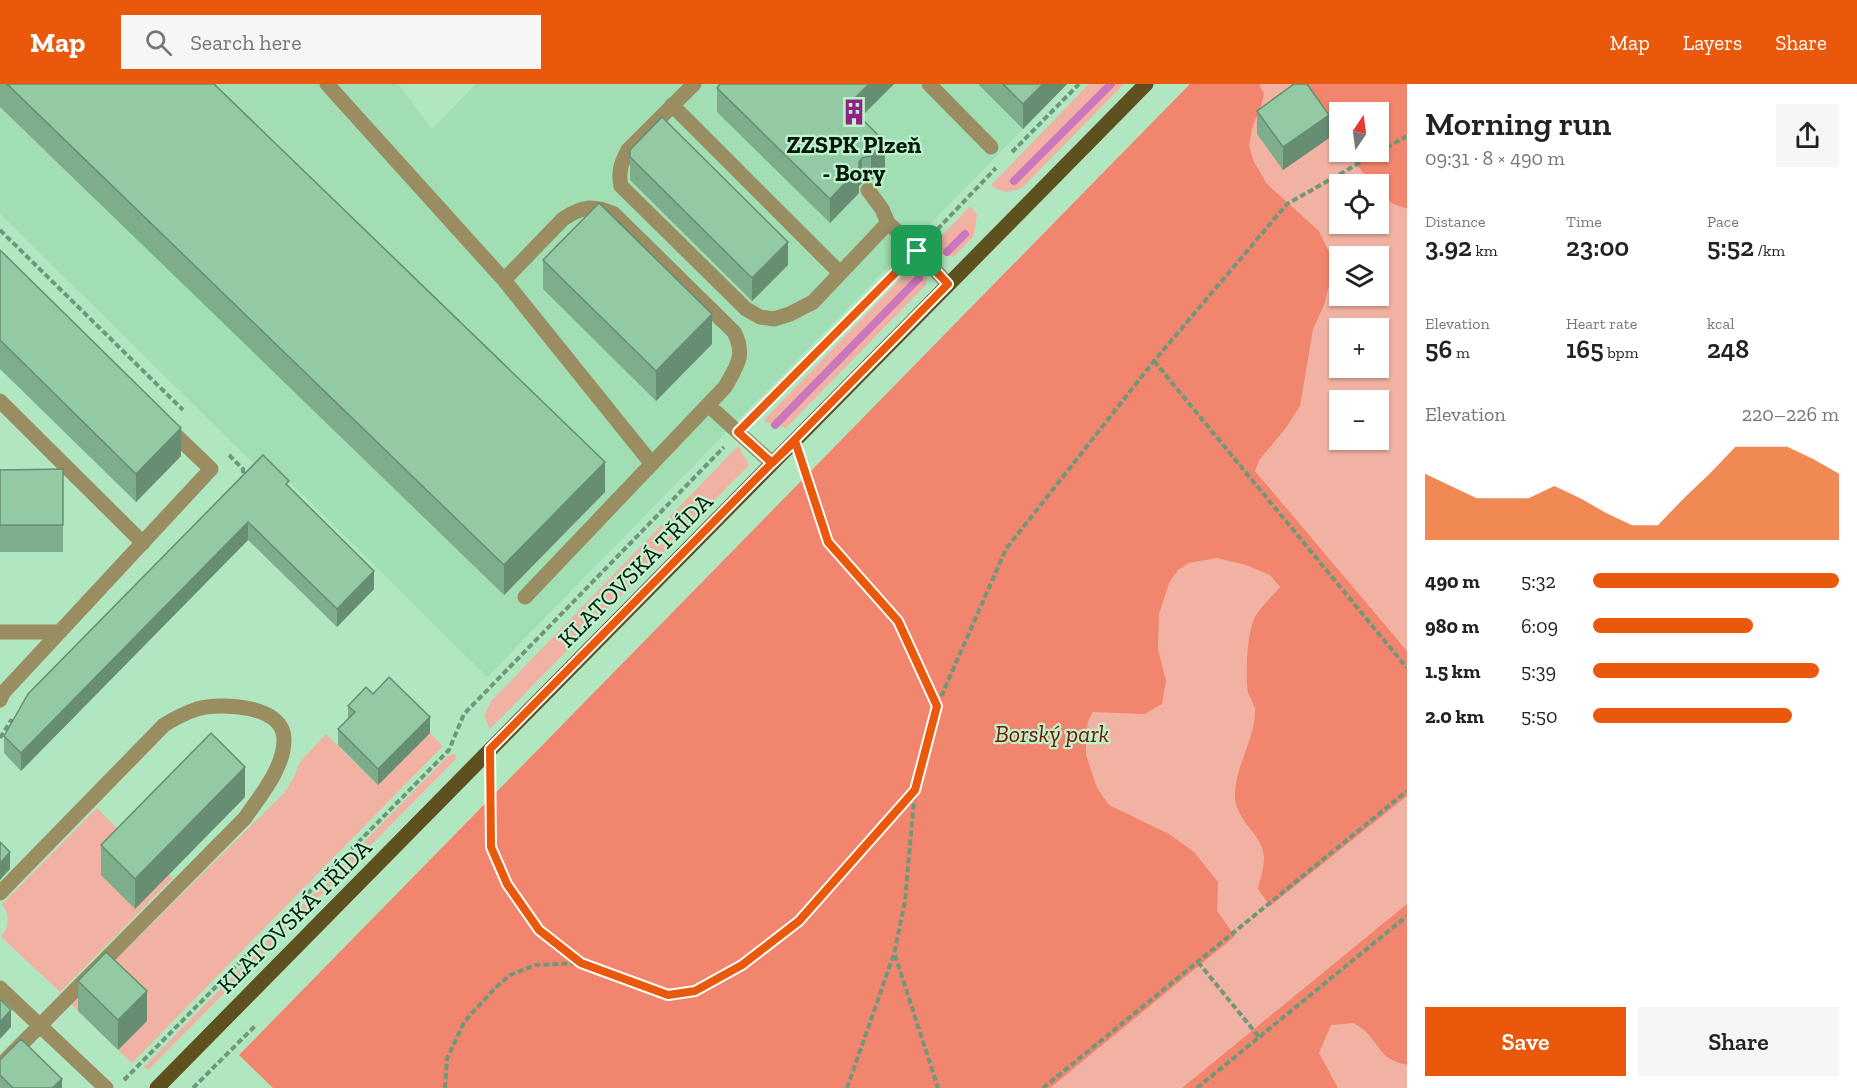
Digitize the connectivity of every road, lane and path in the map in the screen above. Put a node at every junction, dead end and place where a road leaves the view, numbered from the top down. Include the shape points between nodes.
1 (327, 84) edge
2 (694, 84) edge
3 (929, 84) edge
4 (1079, 84) edge
5 (1146, 84) edge
6 (672, 105) junction
7 (1407, 136) edge
8 (992, 147) dead end
9 (1005, 159) dead end
10 (997, 167) dead end
11 (868, 190) dead end
12 (888, 223) junction
13 (0, 230) edge
14 (917, 251) junction
15 (840, 273) junction
16 (504, 280) junction
17 (948, 284) junction
18 (1154, 362) junction
19 (0, 401) edge
20 (708, 405) junction
21 (185, 411) dead end
22 (160, 420) edge
23 (738, 432) junction
24 (795, 441) junction
25 (226, 452) dead end
26 (772, 463) junction
27 (652, 464) junction
28 (235, 485) edge
29 (143, 543) junction
30 (525, 597) dead end
31 (0, 632) edge
32 (60, 632) junction
33 (1407, 668) edge
34 (0, 700) edge
35 (937, 706) junction
36 (15, 714) edge
37 (0, 738) edge
38 (490, 749) junction
39 (915, 790) junction
40 (1407, 791) edge
41 (0, 893) edge
42 (1407, 916) edge
43 (894, 954) junction
44 (1198, 962) junction
45 (581, 963) junction
46 (0, 988) edge
47 (40, 1025) junction
48 (255, 1026) dead end
49 (1259, 1037) junction
50 (0, 1066) edge
51 (106, 1088) edge
52 (117, 1088) edge
53 (157, 1088) edge
54 (193, 1088) edge
55 (445, 1088) edge
56 (846, 1088) edge
57 (938, 1088) edge
58 (1043, 1088) edge
59 (1197, 1088) edge

1 - 16 lane
2 - 6 lane
3 - 8 lane
4 - 9 path
5 - 17 main road, KLATOVSKÁ TŘÍDA
6 - 15 lane
6 - 15 lane via 628,150 619,175 621,186 746,309 760,316 774,319 813,302
7 - 18 path via 1287,204
10 - 14 path
11 - 12 lane
12 - 14 lane
12 - 15 lane
13 - 21 path
14 - 17 lane
14 - 23 path
16 - 20 lane via 574,212 600,208 614,214 737,337 740,355 736,367 725,387
16 - 27 lane
17 - 24 main road, KLATOVSKÁ TŘÍDA
18 - 33 path
18 - 35 path via 1006,549
19 - 29 lane
20 - 23 lane
20 - 27 lane
22 - 29 lane via 211,469
23 - 26 lane
23 - 52 path via 464,714 449,750
24 - 26 main road, KLATOVSKÁ TŘÍDA
24 - 35 path via 828,542 898,621
25 - 28 path via 243,469 243,477
26 - 38 main road, KLATOVSKÁ TŘÍDA
27 - 30 lane
29 - 32 lane
31 - 32 lane
32 - 34 lane
35 - 39 path
36 - 37 path
38 - 45 path via 491,847 507,884 539,930
38 - 53 main road, KLATOVSKÁ TŘÍDA
39 - 43 path via 905,901
39 - 45 path via 799,921 742,965 695,991 668,995
40 - 44 path
41 - 47 lane via 176,717 199,708 228,705 270,716 279,724 284,738 280,758 268,784 244,818
42 - 49 path
43 - 56 path
43 - 57 path
44 - 49 path
44 - 58 path
45 - 55 path via 535,964 510,975 495,988 464,1022 447,1059
46 - 47 lane
47 - 50 lane
47 - 51 lane
48 - 54 path
49 - 59 path

